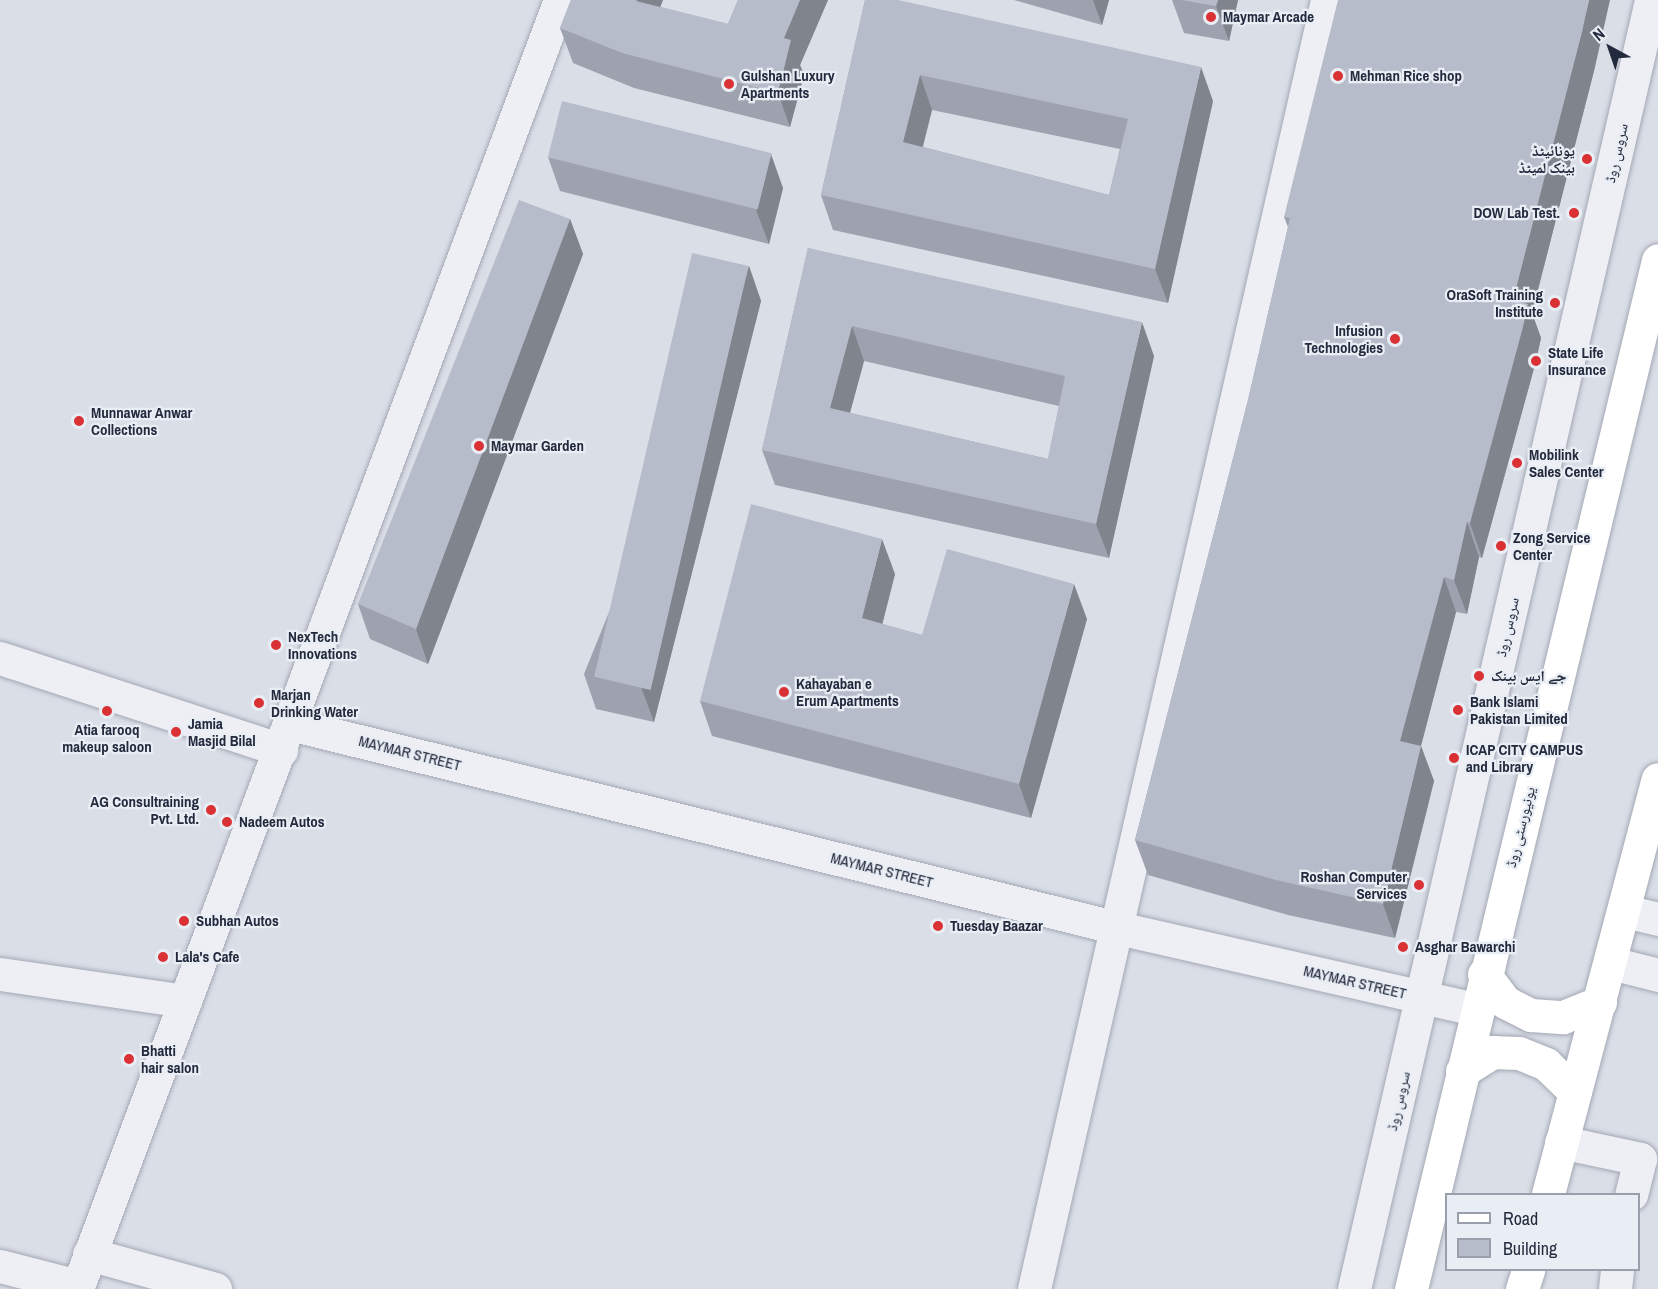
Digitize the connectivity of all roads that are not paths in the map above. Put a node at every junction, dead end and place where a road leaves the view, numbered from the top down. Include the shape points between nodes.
1 (560, 0) edge
2 (1327, 0) edge
3 (1651, 0) edge
4 (1658, 260) edge
5 (0, 658) edge
6 (285, 737) junction
7 (1658, 779) edge
8 (1624, 911) junction
9 (1658, 919) edge
10 (1114, 927) junction
11 (1611, 963) junction
12 (0, 974) edge
13 (1484, 974) junction
14 (1658, 975) edge
15 (1423, 997) junction
16 (185, 1000) junction
17 (1600, 1002) junction
18 (1475, 1009) junction
19 (1462, 1071) junction
20 (1575, 1092) junction
21 (1561, 1142) junction
22 (1548, 1193) edge
23 (1631, 1193) edge
24 (89, 1254) junction
25 (0, 1266) edge
26 (1527, 1271) edge
27 (1617, 1271) edge
28 (77, 1287) edge
29 (215, 1289) edge
30 (1034, 1289) edge
31 (1354, 1289) edge
32 (1410, 1289) edge
33 (1522, 1289) edge
34 (1616, 1289) edge

1 - 6 street
2 - 10 street
3 - 15 street, سروس روڈ
4 - 13 main road, یونیورسٹی روڈ
5 - 6 street, MAYMAR STREET
6 - 10 street, MAYMAR STREET
6 - 16 street
7 - 8 main road
8 - 9 street
8 - 11 main road
10 - 15 street, MAYMAR STREET
10 - 30 street
11 - 14 street
11 - 17 main road
12 - 16 street
13 - 17 main road via 1505,1002 1531,1015 1563,1017
13 - 18 main road, یونیورسٹی روڈ
15 - 18 street, MAYMAR STREET
15 - 31 street, سروس روڈ
16 - 24 street
17 - 20 main road
18 - 19 main road, یونیورسٹی روڈ
19 - 20 main road via 1492,1052 1519,1053 1546,1064
19 - 32 main road, یونیورسٹی روڈ
20 - 21 main road
21 - 22 main road
21 - 23 street via 1640,1159
24 - 28 street
24 - 29 street
25 - 28 street
26 - 33 main road
27 - 34 street

